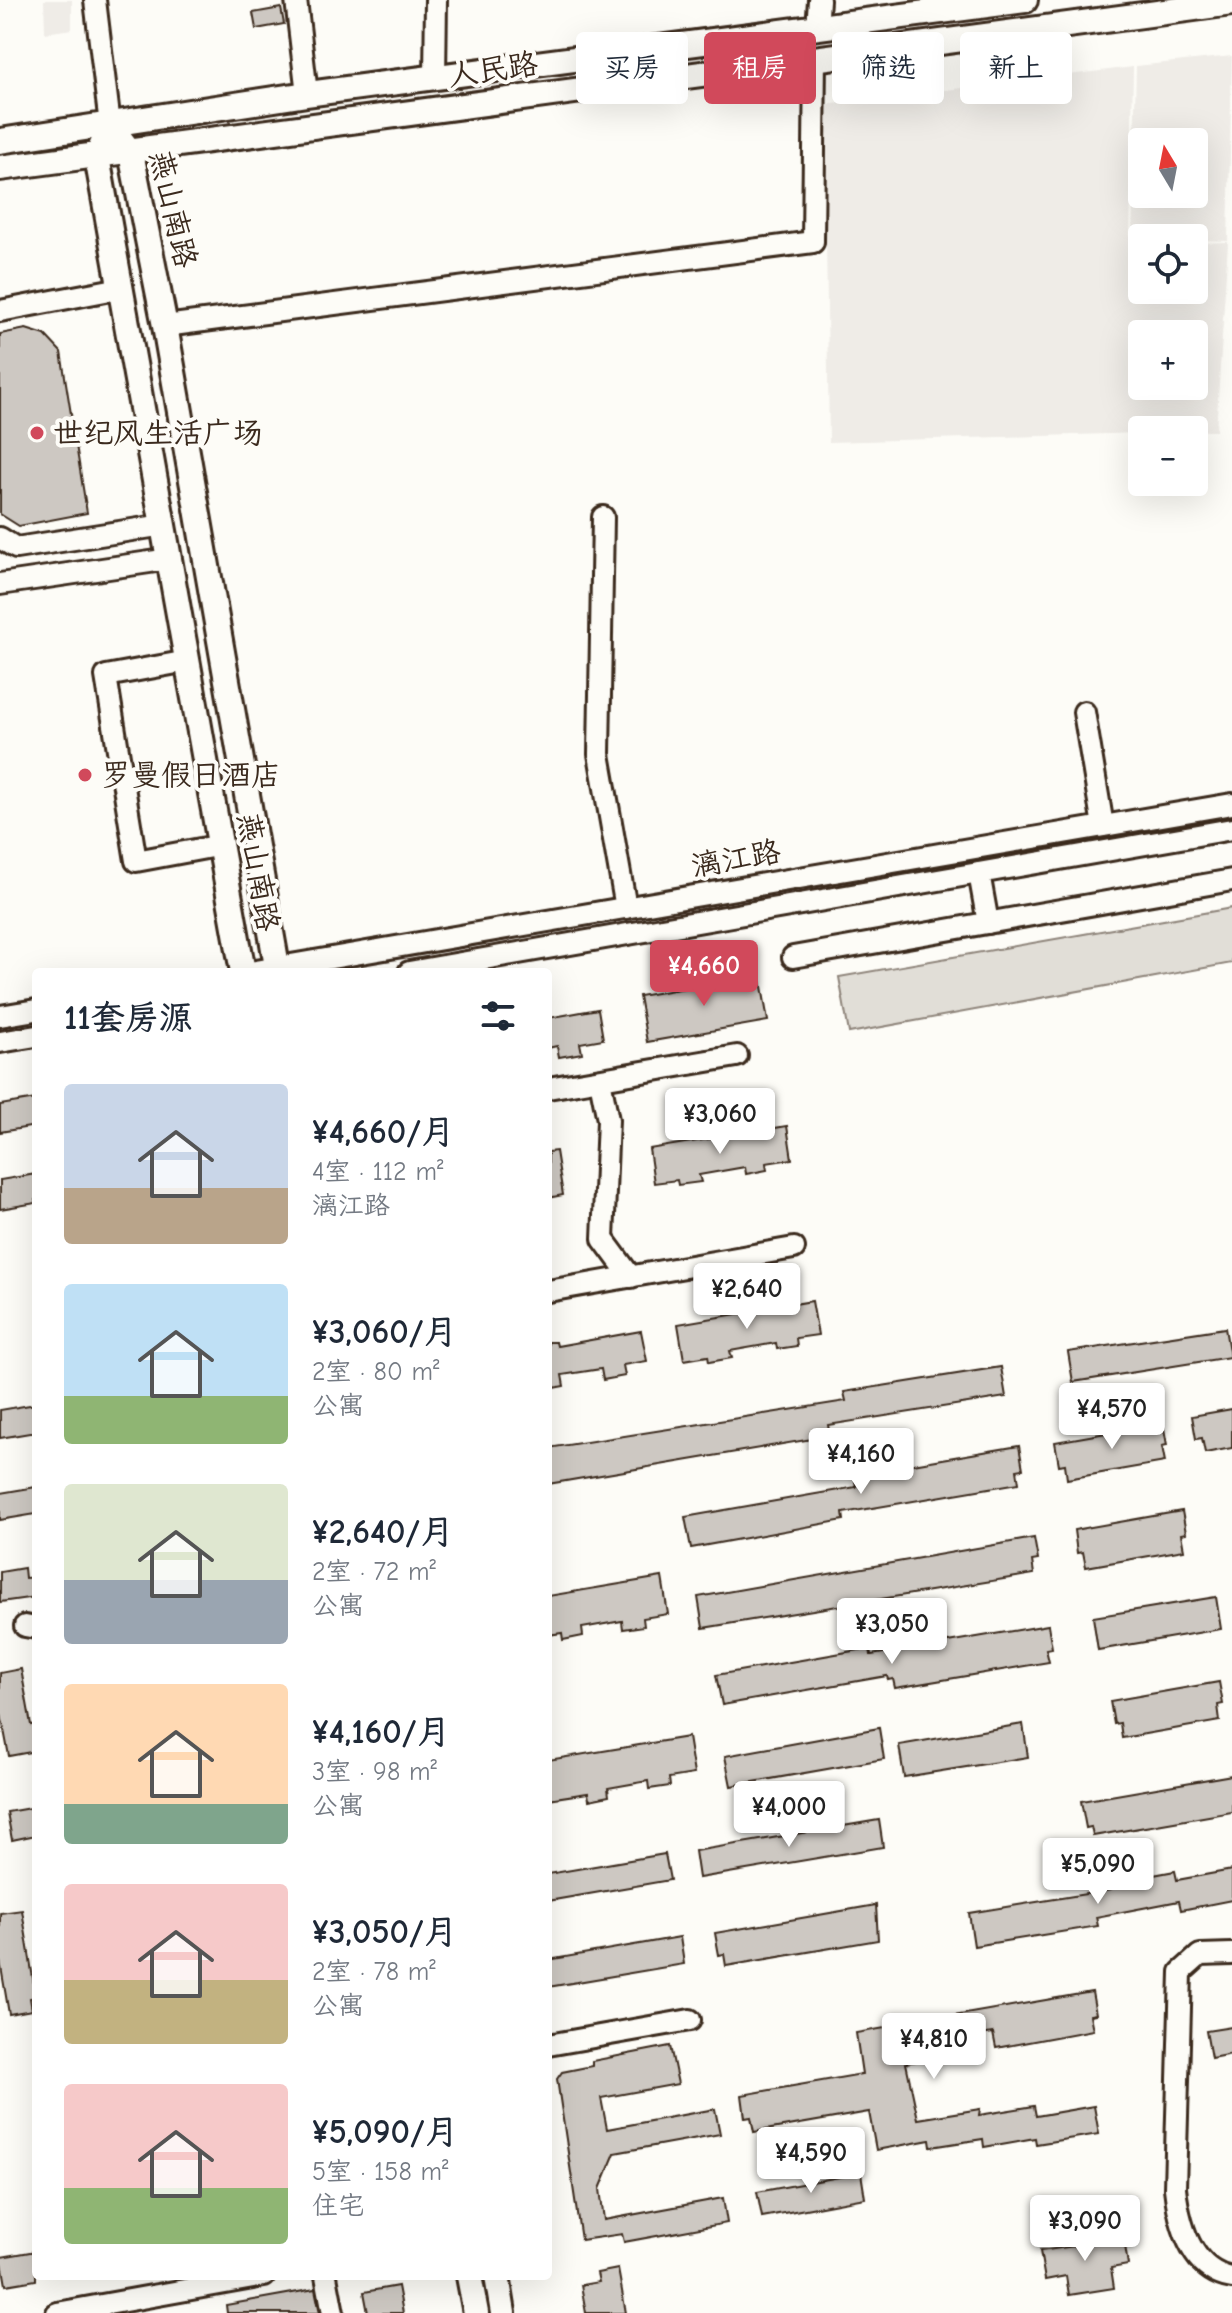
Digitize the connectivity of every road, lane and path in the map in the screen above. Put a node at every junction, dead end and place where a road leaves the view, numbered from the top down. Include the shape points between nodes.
1 (95, 0) edge
2 (296, 0) edge
3 (436, 0) edge
4 (819, 0) edge
5 (1025, 0) edge
6 (999, 2) edge
7 (1232, 3) edge
8 (817, 28) junction
9 (816, 57) edge
10 (704, 73) edge
11 (435, 77) junction
12 (307, 94) junction
13 (814, 104) edge
14 (110, 125) junction
15 (0, 141) edge
16 (131, 153) junction
17 (97, 157) junction
18 (0, 168) edge
19 (121, 288) junction
20 (0, 311) edge
21 (165, 326) junction
22 (603, 517) dead end
23 (164, 525) junction
24 (0, 538) edge
25 (170, 559) junction
26 (0, 584) edge
27 (219, 635) junction
28 (186, 651) junction
29 (1084, 712) dead end
30 (1232, 804) edge
31 (1103, 826) junction
32 (1232, 829) edge
33 (222, 845) junction
34 (979, 873) junction
35 (1232, 880) edge
36 (626, 908) junction
37 (988, 923) junction
38 (793, 957) dead end
39 (242, 968) edge
40 (277, 968) edge
41 (288, 968) edge
42 (432, 968) edge
43 (32, 1011) edge
44 (0, 1016) edge
45 (32, 1037) edge
46 (0, 1042) edge
47 (737, 1056) dead end
48 (600, 1080) junction
49 (552, 1087) edge
50 (794, 1248) dead end
51 (631, 1277) junction
52 (552, 1290) edge
53 (1232, 1954) edge
54 (690, 2020) dead end
55 (552, 2044) edge
56 (1232, 2278) edge
57 (242, 2280) edge
58 (327, 2280) edge
59 (470, 2280) edge
60 (497, 2280) edge
61 (57, 2313) edge
62 (333, 2313) edge
63 (476, 2313) edge
64 (503, 2313) edge

1 - 14 street
2 - 12 street
3 - 11 street
4 - 8 street
5 - 6 main road, 人民路
6 - 8 main road, 人民路
7 - 9 main road, 人民路
8 - 11 main road, 人民路
10 - 16 main road, 人民路
11 - 12 main road, 人民路
12 - 14 main road, 人民路
13 - 21 street via 813,242
14 - 15 main road, 人民路
14 - 16 main road, 燕山南路
14 - 17 main road, 燕山南路
16 - 17 main road, 人民路
16 - 21 main road, 燕山南路
17 - 18 main road, 人民路
17 - 19 main road, 燕山南路
19 - 20 street
19 - 23 main road, 燕山南路
21 - 27 main road, 燕山南路
22 - 36 street via 599,754
23 - 24 street via 16,548
23 - 25 main road, 燕山南路
25 - 26 street
25 - 28 main road, 燕山南路
27 - 28 main road
27 - 40 main road, 燕山南路
28 - 33 main road, 燕山南路
28 - 33 street via 106,676 136,861
29 - 31 street
30 - 31 street, 漓江路
31 - 36 street, 漓江路
32 - 34 street, 漓江路
33 - 39 main road, 燕山南路
34 - 37 street
34 - 42 street, 漓江路
35 - 37 street
36 - 41 street, 漓江路
37 - 38 street
43 - 44 street
45 - 46 street
47 - 48 street
48 - 49 street
48 - 51 street via 608,1120 603,1239
50 - 51 street
51 - 52 street
53 - 56 street via 1200,1955 1181,1972 1175,2188 1179,2222 1195,2254 1223,2277
54 - 55 street
57 - 61 street
58 - 62 street
59 - 63 main road
60 - 64 main road

